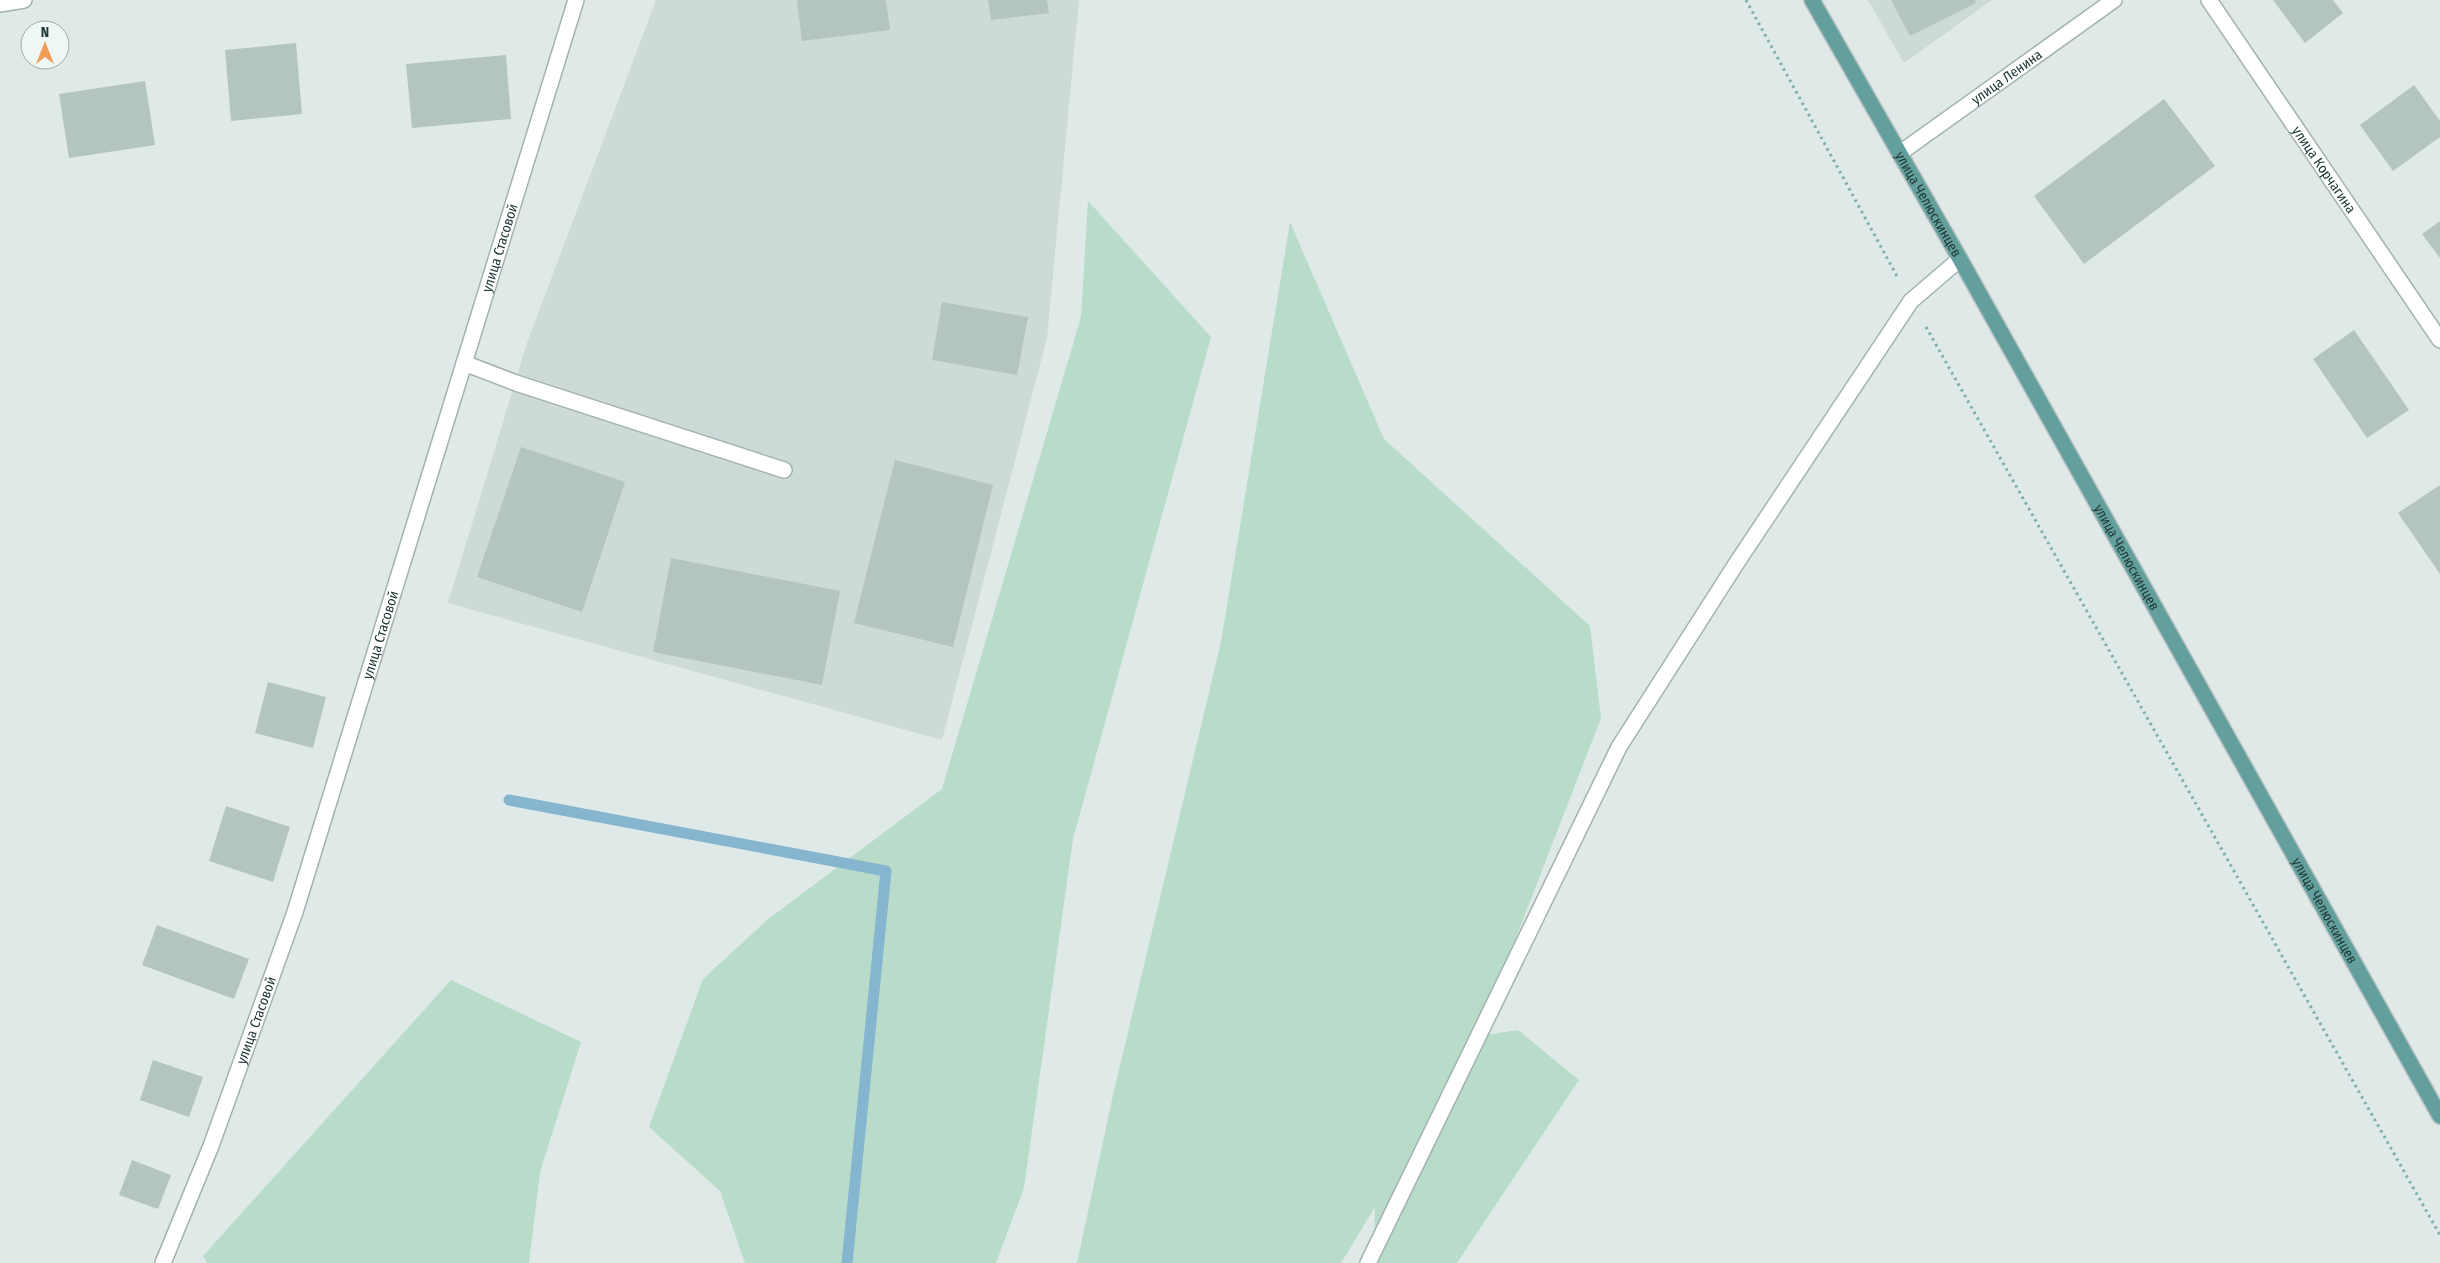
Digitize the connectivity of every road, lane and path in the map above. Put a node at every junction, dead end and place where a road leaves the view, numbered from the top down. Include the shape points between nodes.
1 (24, 0) edge
2 (576, 0) edge
3 (1746, 0) edge
4 (1812, 0) edge
5 (2114, 0) edge
6 (2209, 0) edge
7 (0, 4) edge
8 (1900, 152) junction
9 (1960, 259) junction
10 (1911, 300) junction
11 (2440, 340) edge
12 (464, 363) junction
13 (784, 470) dead end
14 (2440, 1116) edge
15 (2440, 1235) edge
16 (163, 1263) edge
17 (1368, 1263) edge

1 - 7 street
2 - 12 street, улица Стасовой
3 - 10 path
4 - 8 main road, улица Челюскинцев
5 - 8 street, улица Ленина
6 - 11 street, улица Корчагина
8 - 9 main road, улица Челюскинцев
9 - 10 street
9 - 14 main road, улица Челюскинцев
10 - 15 path
10 - 17 street via 1736,564 1620,747
12 - 13 street
12 - 16 street, улица Стасовой via 295,912 211,1146

